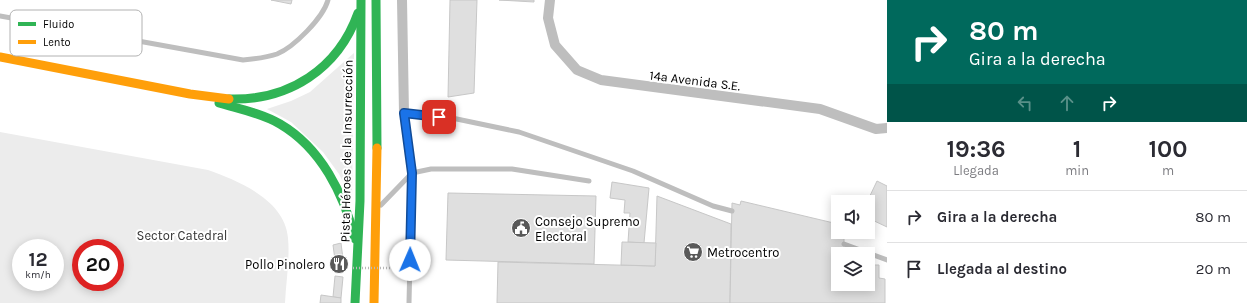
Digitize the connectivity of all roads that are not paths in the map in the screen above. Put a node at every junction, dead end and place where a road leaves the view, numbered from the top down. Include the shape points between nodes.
1 (328, 0) edge
2 (376, 0) edge
3 (402, 0) edge
4 (550, 0) edge
5 (361, 2) edge
6 (0, 16) edge
7 (10, 18) edge
8 (142, 42) edge
9 (0, 57) edge
10 (190, 94) junction
11 (404, 113) junction
12 (887, 128) edge
13 (412, 173) junction
14 (589, 181) dead end
15 (377, 208) junction
16 (732, 211) dead end
17 (844, 244) dead end
18 (357, 249) junction
19 (887, 260) edge
20 (354, 303) edge
21 (374, 303) edge
22 (409, 303) edge

1 - 8 lane via 310,30 279,53 260,58 243,60
2 - 15 street
3 - 11 street
4 - 12 street, 14a Avenida S.E. via 548,18 555,45 577,70 601,80 820,109 876,129
5 - 10 street via 356,23 344,45 318,72 303,82 272,96 249,99
5 - 18 street, Pista Héroes de la Insurrección via 360,201
6 - 7 lane
9 - 10 street
10 - 18 street via 272,121 300,139 322,164 337,189 353,226
11 - 13 lane
11 - 16 lane via 452,118 519,132 633,171 713,206
13 - 14 lane via 431,169 512,170
13 - 15 lane
13 - 22 lane
15 - 21 street
17 - 19 lane
18 - 20 street, Pista Héroes de la Insurrección

